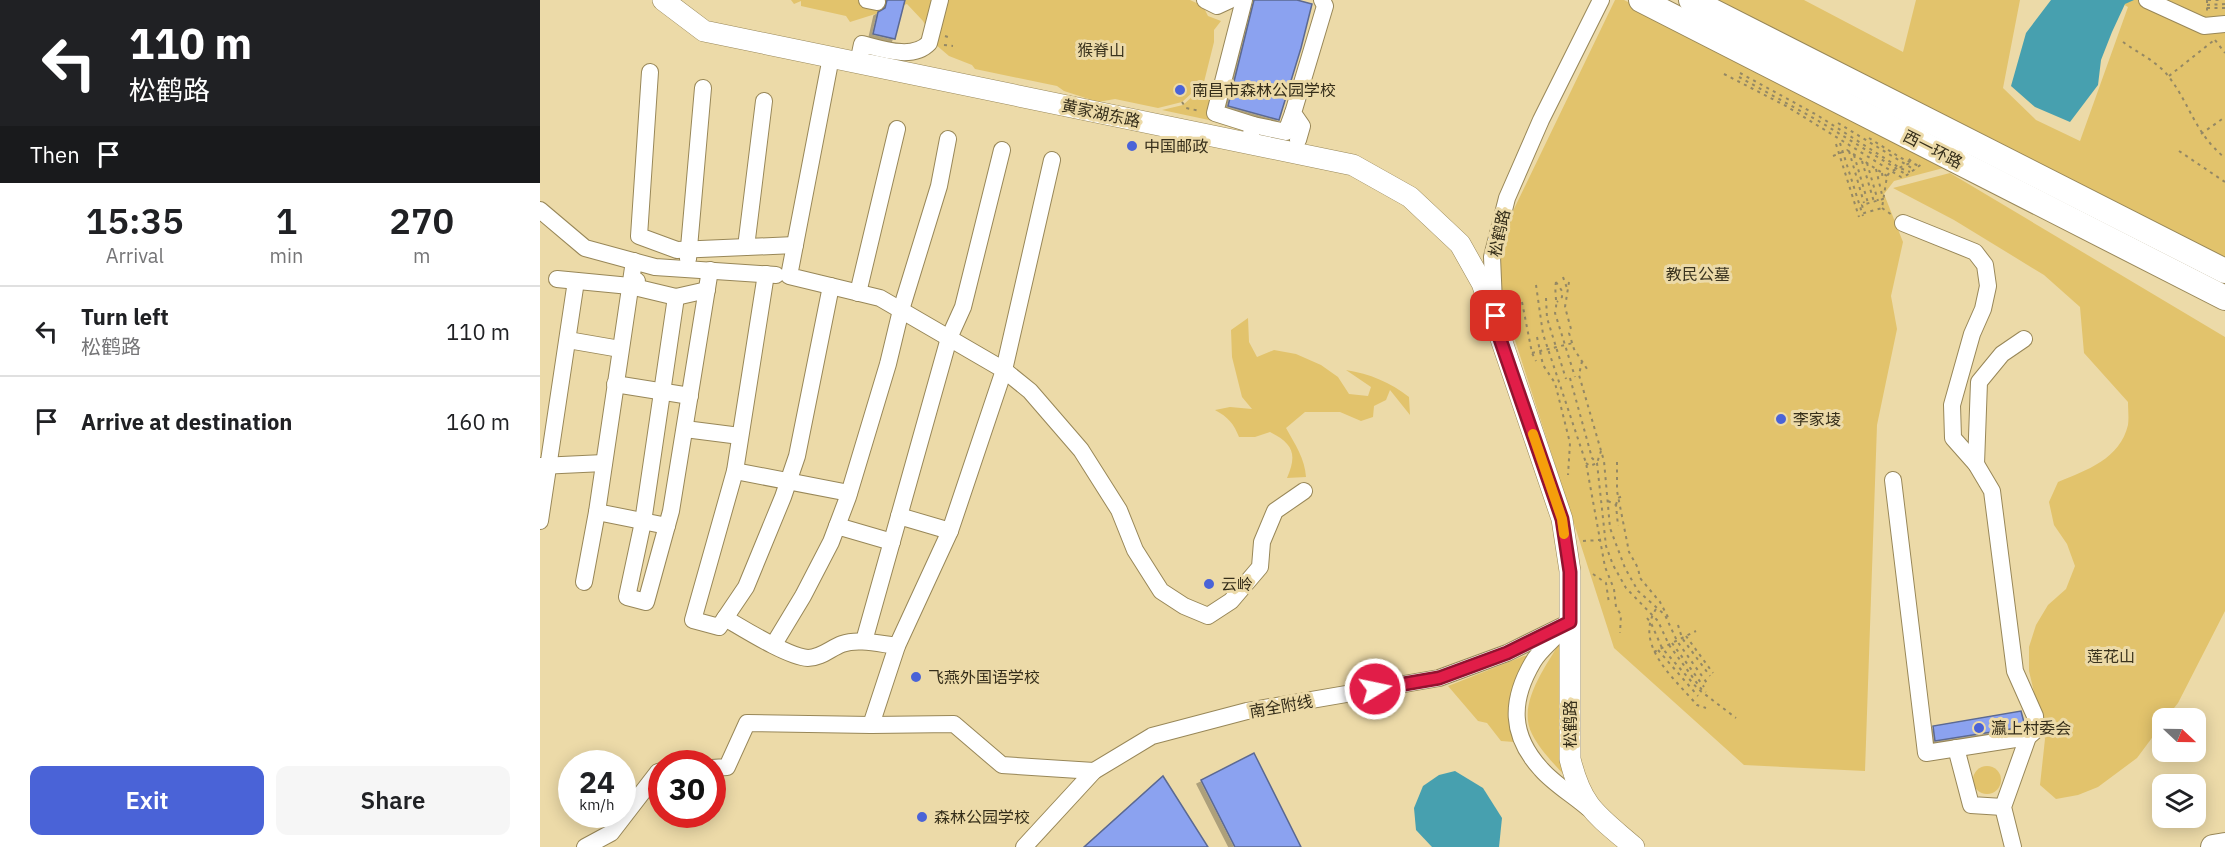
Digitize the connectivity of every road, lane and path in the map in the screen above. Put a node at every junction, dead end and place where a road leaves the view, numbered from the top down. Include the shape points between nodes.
1 (663, 0) edge
2 (940, 0) edge
3 (1205, 0) edge
4 (1230, 0) edge
5 (1244, 0) edge
6 (1322, 0) edge
7 (1602, 0) edge
8 (1641, 0) edge
9 (1691, 0) edge
10 (2207, 0) edge
11 (2223, 0) edge
12 (2153, 3) edge
13 (2225, 6) edge
14 (2207, 7) junction
15 (2208, 18) dead end
16 (2222, 30) edge
17 (2215, 40) junction
18 (2123, 42) dead end
19 (2225, 53) edge
20 (831, 57) junction
21 (858, 63) junction
22 (650, 72) dead end
23 (1724, 74) dead end
24 (2169, 76) junction
25 (704, 88) dead end
26 (764, 101) dead end
27 (1182, 102) dead end
28 (1215, 113) junction
29 (1293, 113) junction
30 (2225, 117) edge
31 (897, 129) dead end
32 (1251, 134) junction
33 (2201, 134) junction
34 (948, 139) dead end
35 (1298, 140) dead end
36 (1838, 144) dead end
37 (1002, 150) dead end
38 (2179, 151) dead end
39 (1849, 152) junction
40 (1841, 153) junction
41 (1854, 155) junction
42 (1833, 156) dead end
43 (2225, 158) edge
44 (1052, 160) dead end
45 (1862, 160) junction
46 (1912, 162) dead end
47 (1867, 163) junction
48 (1900, 168) junction
49 (1876, 169) junction
50 (1895, 170) junction
51 (1890, 172) junction
52 (1882, 173) junction
53 (1887, 176) junction
54 (1901, 177) dead end
55 (1885, 180) junction
56 (2225, 182) edge
57 (1879, 183) junction
58 (1885, 187) junction
59 (1880, 189) junction
60 (1883, 192) junction
61 (1883, 199) junction
62 (1878, 201) junction
63 (1874, 202) junction
64 (1867, 204) junction
65 (540, 210) edge
66 (1862, 215) junction
67 (1903, 223) dead end
68 (795, 245) junction
69 (746, 247) junction
70 (689, 249) junction
71 (634, 261) junction
72 (655, 267) junction
73 (688, 269) junction
74 (710, 270) junction
75 (2225, 272) edge
76 (766, 274) junction
77 (789, 276) junction
78 (1563, 277) dead end
79 (557, 279) dead end
80 (576, 281) junction
81 (1569, 282) dead end
82 (1536, 285) dead end
83 (630, 286) junction
84 (831, 286) junction
85 (1567, 288) junction
86 (707, 290) junction
87 (858, 293) junction
88 (676, 297) junction
89 (1546, 298) dead end
90 (2225, 298) edge
91 (1522, 302) dead end
92 (1557, 302) junction
93 (901, 310) junction
94 (1499, 336) junction
95 (1537, 337) dead end
96 (949, 338) junction
97 (2024, 339) dead end
98 (568, 340) junction
99 (1573, 343) junction
100 (1565, 345) junction
101 (1556, 346) junction
102 (1548, 348) junction
103 (620, 349) junction
104 (1541, 350) junction
105 (1532, 352) junction
106 (1536, 361) dead end
107 (1581, 361) junction
108 (1004, 370) junction
109 (1589, 372) dead end
110 (1575, 377) dead end
111 (1570, 378) dead end
112 (1566, 380) dead end
113 (615, 384) junction
114 (663, 392) junction
115 (690, 396) junction
116 (685, 429) junction
117 (740, 436) junction
118 (1601, 451) junction
119 (1617, 462) dead end
120 (604, 463) junction
121 (1586, 463) junction
122 (1597, 463) junction
123 (1977, 464) junction
124 (544, 466) edge
125 (735, 471) junction
126 (1568, 475) dead end
127 (1893, 480) dead end
128 (788, 481) junction
129 (1304, 491) dead end
130 (849, 493) junction
131 (1625, 495) dead end
132 (1618, 498) junction
133 (1608, 501) junction
134 (1616, 505) junction
135 (597, 512) junction
136 (899, 516) junction
137 (540, 521) edge
138 (643, 522) junction
139 (667, 526) junction
140 (837, 526) junction
141 (1618, 526) dead end
142 (950, 531) junction
143 (892, 542) junction
144 (1593, 574) dead end
145 (1608, 576) junction
146 (584, 582) dead end
147 (1606, 583) junction
148 (1609, 603) dead end
149 (1656, 608) junction
150 (1652, 615) junction
151 (725, 618) junction
152 (1669, 619) dead end
153 (1648, 620) junction
154 (1570, 622) junction
155 (1678, 625) dead end
156 (1696, 631) dead end
157 (1620, 633) dead end
158 (1686, 636) junction
159 (1682, 638) junction
160 (1677, 640) junction
161 (864, 641) junction
162 (774, 644) junction
163 (1671, 644) junction
164 (897, 646) junction
165 (1662, 648) junction
166 (1656, 651) junction
167 (1713, 673) dead end
168 (1710, 676) dead end
169 (1707, 683) dead end
170 (1704, 687) dead end
171 (1706, 692) dead end
172 (1698, 696) dead end
173 (1706, 708) dead end
174 (1736, 718) dead end
175 (871, 725) junction
176 (2028, 737) junction
177 (1956, 748) junction
178 (726, 767) edge
179 (1094, 771) junction
180 (648, 785) edge
181 (2003, 807) junction
182 (1591, 810) junction
183 (2225, 845) edge
184 (585, 847) edge
185 (1024, 847) edge
186 (1634, 847) edge
187 (2013, 847) edge
188 (2213, 847) edge

1 - 20 main road, 黄家湖东路 via 704,31
2 - 21 street via 925,47 904,52 862,44
3 - 4 street via 1217,6
5 - 28 street
6 - 29 street via 1325,6
7 - 94 street, 松鹤路 via 1541,120 1507,198 1492,257
8 - 90 highway, 西一环路
9 - 75 highway, 西一环路
10 - 11 path
10 - 14 path
12 - 16 street
13 - 14 path
14 - 15 path
16 - 17 path
17 - 19 path
17 - 24 path
18 - 24 path
20 - 21 main road, 黄家湖东路
20 - 68 street
21 - 32 main road, 黄家湖东路
22 - 70 street via 639,236 677,250
23 - 51 path via 1786,106
24 - 33 path
25 - 70 street
26 - 69 street
27 - 28 path via 1192,111
28 - 32 street
29 - 32 street via 1287,132
29 - 35 street via 1302,126
30 - 33 path
31 - 87 street
32 - 94 main road, 黄家湖东路 via 1353,165 1410,197 1460,244 1482,283
33 - 43 path
34 - 93 street via 939,186
36 - 40 path
37 - 96 street via 963,307
38 - 56 path
39 - 40 path
39 - 41 path
39 - 64 path
40 - 42 path
40 - 66 path
41 - 45 path
41 - 64 path
44 - 108 street
45 - 47 path
45 - 63 path
46 - 48 path
47 - 49 path
47 - 62 path
48 - 50 path
48 - 50 path via 1909,174
48 - 50 path via 1817,115 1739,75
49 - 52 path
49 - 57 path
50 - 51 path
51 - 53 path
51 - 54 path
52 - 53 path
52 - 55 path
53 - 55 path
55 - 57 path
55 - 58 path
57 - 59 path
58 - 59 path
58 - 60 path
59 - 60 path
60 - 61 path
61 - 62 path
61 - 66 path via 1882,208
62 - 63 path
63 - 64 path
64 - 66 path via 1862,205
65 - 71 street via 585,248
67 - 123 street via 1975,252 1985,265 1988,286 1983,309 1952,405 1953,438
68 - 69 street
68 - 77 street
69 - 70 street
70 - 73 street
71 - 72 street
71 - 83 street
72 - 73 street
72 - 83 street
73 - 74 street
74 - 76 street
74 - 86 street
76 - 77 street
76 - 117 street
77 - 84 street
78 - 85 path
79 - 80 street
80 - 83 street
80 - 98 street
81 - 85 path
82 - 102 path
83 - 88 street
83 - 103 street
84 - 87 street
84 - 128 street
85 - 99 path via 1565,307
86 - 88 street
86 - 115 street
87 - 93 street via 880,298
88 - 114 street
89 - 101 path via 1547,318
91 - 105 path
92 - 92 path via 1555,294 1557,282 1562,291
92 - 100 path via 1554,313
93 - 96 street
93 - 130 street
94 - 154 main road, 松鹤路 via 1562,519 1570,572
95 - 104 path
96 - 108 street
96 - 136 street
97 - 123 street via 2002,354 1979,382
98 - 103 street
98 - 124 street
99 - 100 path
99 - 107 path
100 - 101 path
100 - 110 path
101 - 102 path
101 - 112 path
102 - 104 path
102 - 121 path
103 - 113 street
104 - 105 path
104 - 126 path via 1543,364 1555,383 1570,443
105 - 106 path
107 - 109 path
107 - 118 path via 1579,375
108 - 129 street via 1030,391 1081,450 1119,510 1135,550 1161,591 1208,616 1231,601 1260,567 1262,542 1275,511
108 - 142 street
111 - 122 path via 1592,458
113 - 114 street
113 - 120 street
114 - 115 street
114 - 138 street
115 - 116 street
116 - 117 street
116 - 139 street
117 - 125 street
118 - 122 path
118 - 133 path
119 - 132 path
120 - 124 street
120 - 135 street
121 - 122 path
121 - 145 path
122 - 150 path via 1606,546 1626,588
123 - 176 street via 1992,491 2015,671 2035,716 2036,730
124 - 137 street
125 - 128 street
125 - 151 street via 693,620 719,627
127 - 177 street via 1926,753
128 - 130 street
128 - 151 street via 746,587
130 - 140 street
131 - 132 path
132 - 134 path
132 - 152 path via 1629,552 1641,578
133 - 134 path
133 - 149 path via 1610,528 1625,568 1638,591
134 - 141 path
135 - 138 street
135 - 146 street
136 - 142 street
136 - 143 street
138 - 139 street
138 - 139 street via 627,597 646,602
140 - 143 street
140 - 162 street
142 - 164 street
143 - 161 street
144 - 147 path
145 - 147 path
145 - 157 path via 1621,615
147 - 148 path
149 - 150 path
149 - 160 path via 1665,615
150 - 153 path
150 - 163 path
151 - 162 street
153 - 165 path
153 - 166 path via 1649,637
154 - 179 street, 南全附线 via 1507,653 1439,678 1247,711 1152,736
154 - 182 main road, 松鹤路 via 1570,759 1576,785
154 - 182 street via 1533,660 1519,692 1516,719 1522,744 1542,770
155 - 159 path
156 - 158 path
158 - 159 path
158 - 167 path
159 - 160 path
159 - 168 path
160 - 163 path
160 - 169 path
161 - 162 street via 843,643 808,658
161 - 164 street
163 - 165 path
163 - 170 path
163 - 171 path
164 - 175 street
165 - 166 path
165 - 174 path via 1698,689
166 - 172 path
166 - 173 path via 1659,662 1697,705
175 - 178 street via 747,723
175 - 179 street via 954,724 1002,765
176 - 177 street
176 - 181 street
177 - 181 street via 1971,805
179 - 185 street, 南全附线
180 - 184 street via 611,833
181 - 187 street
182 - 186 main road, 松鹤路
183 - 188 highway

